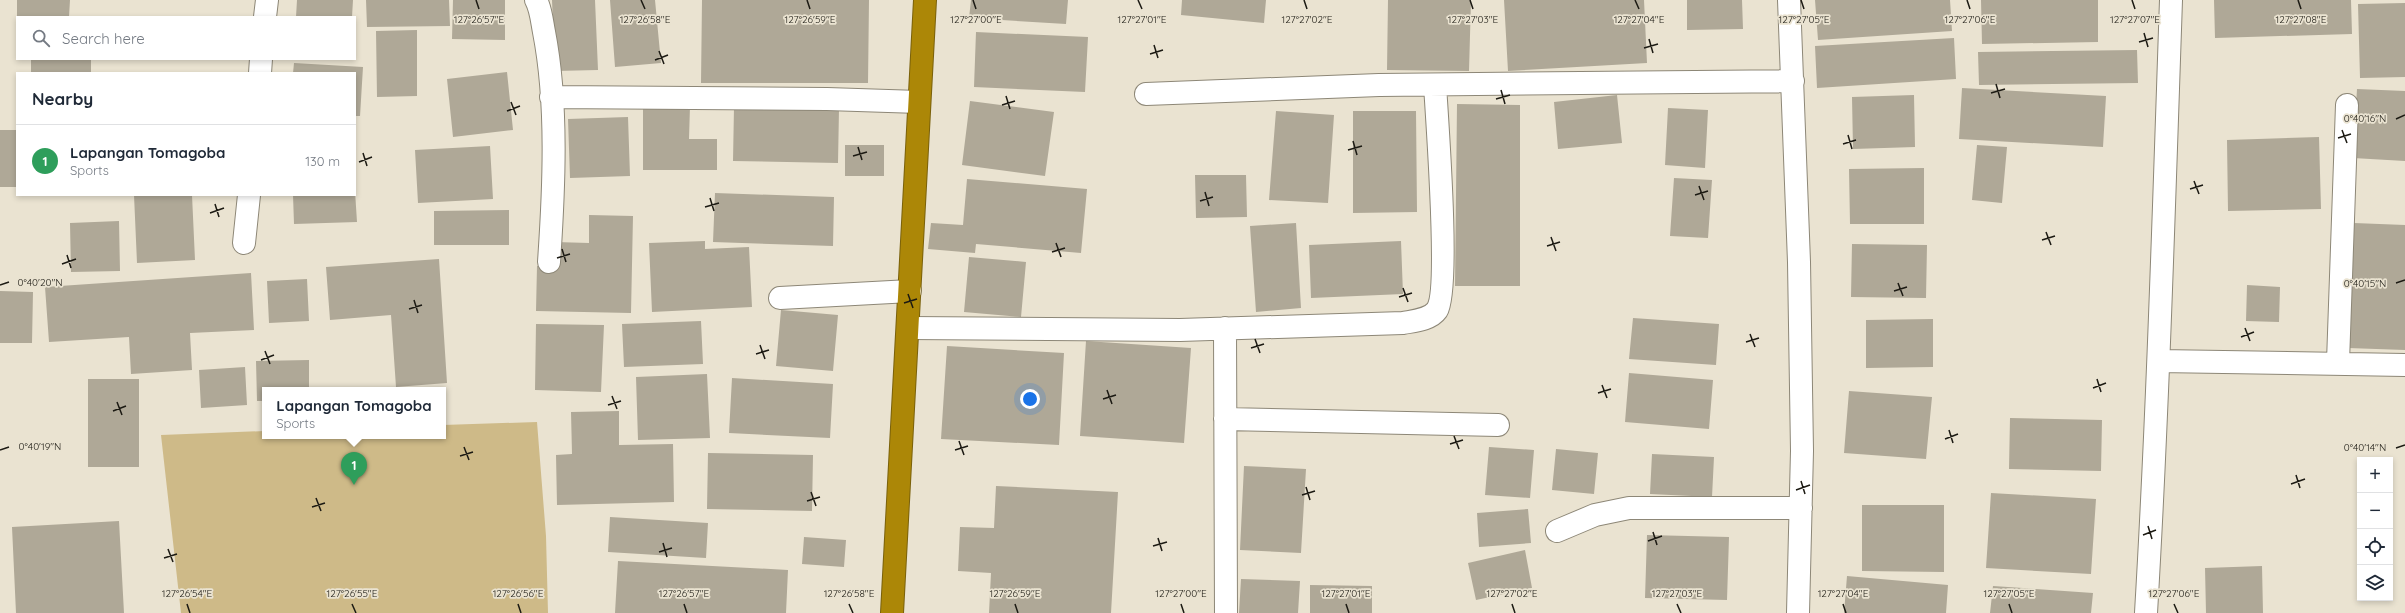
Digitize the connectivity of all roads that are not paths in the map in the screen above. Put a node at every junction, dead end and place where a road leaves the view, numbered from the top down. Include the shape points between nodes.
1 (267, 0) edge
2 (536, 0) edge
3 (925, 0) edge
4 (1790, 0) edge
5 (2171, 0) edge
6 (265, 16) edge
7 (261, 60) edge
8 (260, 72) edge
9 (1793, 81) junction
10 (1435, 84) junction
11 (1146, 94) dead end
12 (551, 97) junction
13 (919, 102) junction
14 (2347, 105) dead end
15 (249, 196) edge
16 (244, 243) dead end
17 (549, 262) dead end
18 (910, 291) junction
19 (780, 298) dead end
20 (908, 328) junction
21 (1225, 328) junction
22 (2160, 361) junction
23 (2338, 362) junction
24 (2405, 365) edge
25 (1225, 419) junction
26 (1498, 425) dead end
27 (1801, 508) junction
28 (1557, 531) dead end
29 (892, 613) edge
30 (1226, 613) edge
31 (1798, 613) edge
32 (2146, 613) edge

1 - 6 street
2 - 12 street via 548,56
3 - 13 highway
4 - 9 street
5 - 22 street via 2162,213
7 - 8 street
9 - 10 street
9 - 27 street via 1800,262
10 - 11 street
10 - 21 street via 1443,242 1441,292 1437,310 1426,318 1403,323
12 - 13 street
12 - 17 street via 552,210
13 - 18 highway
14 - 23 street
15 - 16 street
18 - 19 street
18 - 20 highway
20 - 21 street
20 - 29 highway
21 - 25 street
22 - 23 street
22 - 32 street
23 - 24 street
25 - 26 street
25 - 30 street
27 - 28 street via 1629,508 1595,515
27 - 31 street

